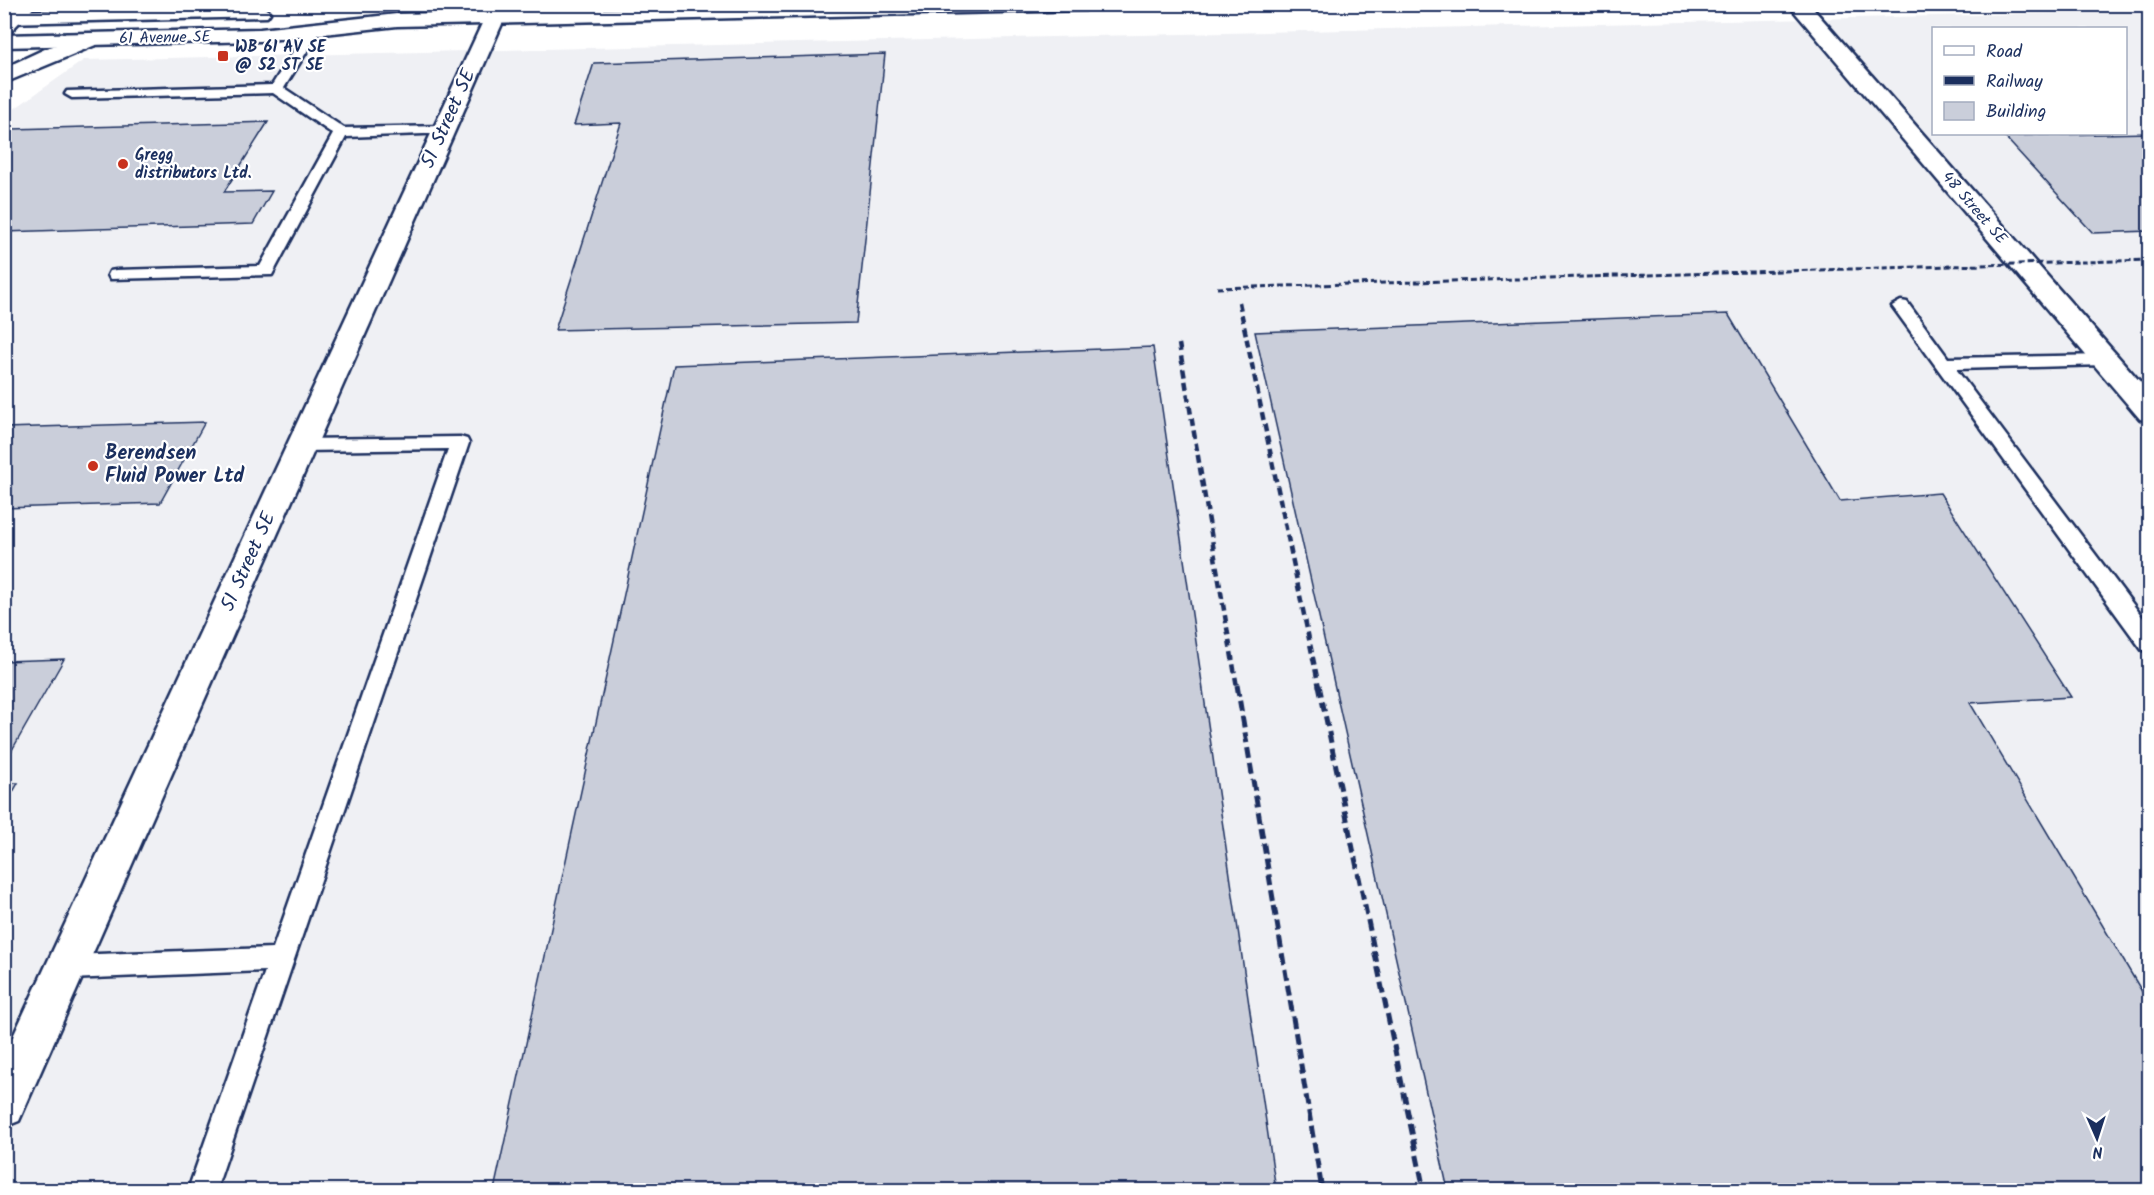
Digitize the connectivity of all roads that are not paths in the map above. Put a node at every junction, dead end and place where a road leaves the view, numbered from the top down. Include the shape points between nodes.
1 (1085, 4) edge
2 (1798, 4) edge
3 (866, 7) edge
4 (498, 11) edge
5 (12, 17) edge
6 (397, 20) junction
7 (314, 29) junction
8 (91, 40) junction
9 (4, 41) edge
10 (4, 77) edge
11 (276, 89) junction
12 (72, 94) dead end
13 (444, 130) junction
14 (341, 133) junction
15 (116, 275) dead end
16 (1901, 306) dead end
17 (2104, 359) junction
18 (1943, 364) junction
19 (2150, 412) edge
20 (301, 445) junction
21 (2150, 644) edge
22 (282, 959) junction
23 (69, 967) junction
24 (4, 1106) edge
25 (202, 1191) edge

1 - 3 street, 61 Avenue SE
2 - 17 street, 48 Street SE
3 - 4 street, 61 Avenue SE
4 - 6 street, 61 Avenue SE
4 - 13 street, 51 Street SE
5 - 6 street, 61 Avenue SE via 281,12
6 - 7 street, 61 Avenue SE
7 - 8 street, 61 Avenue SE via 260,35
7 - 11 lane
8 - 9 street, 61 Avenue SE
8 - 10 street
11 - 12 lane
11 - 14 lane
13 - 14 lane
13 - 20 street, 51 Street SE
14 - 15 lane via 266,271
16 - 18 lane
17 - 18 lane
17 - 19 street, 48 Street SE
18 - 21 lane
20 - 22 lane via 460,443
20 - 23 street, 51 Street SE
22 - 23 lane
22 - 25 lane
23 - 24 street, 51 Street SE

